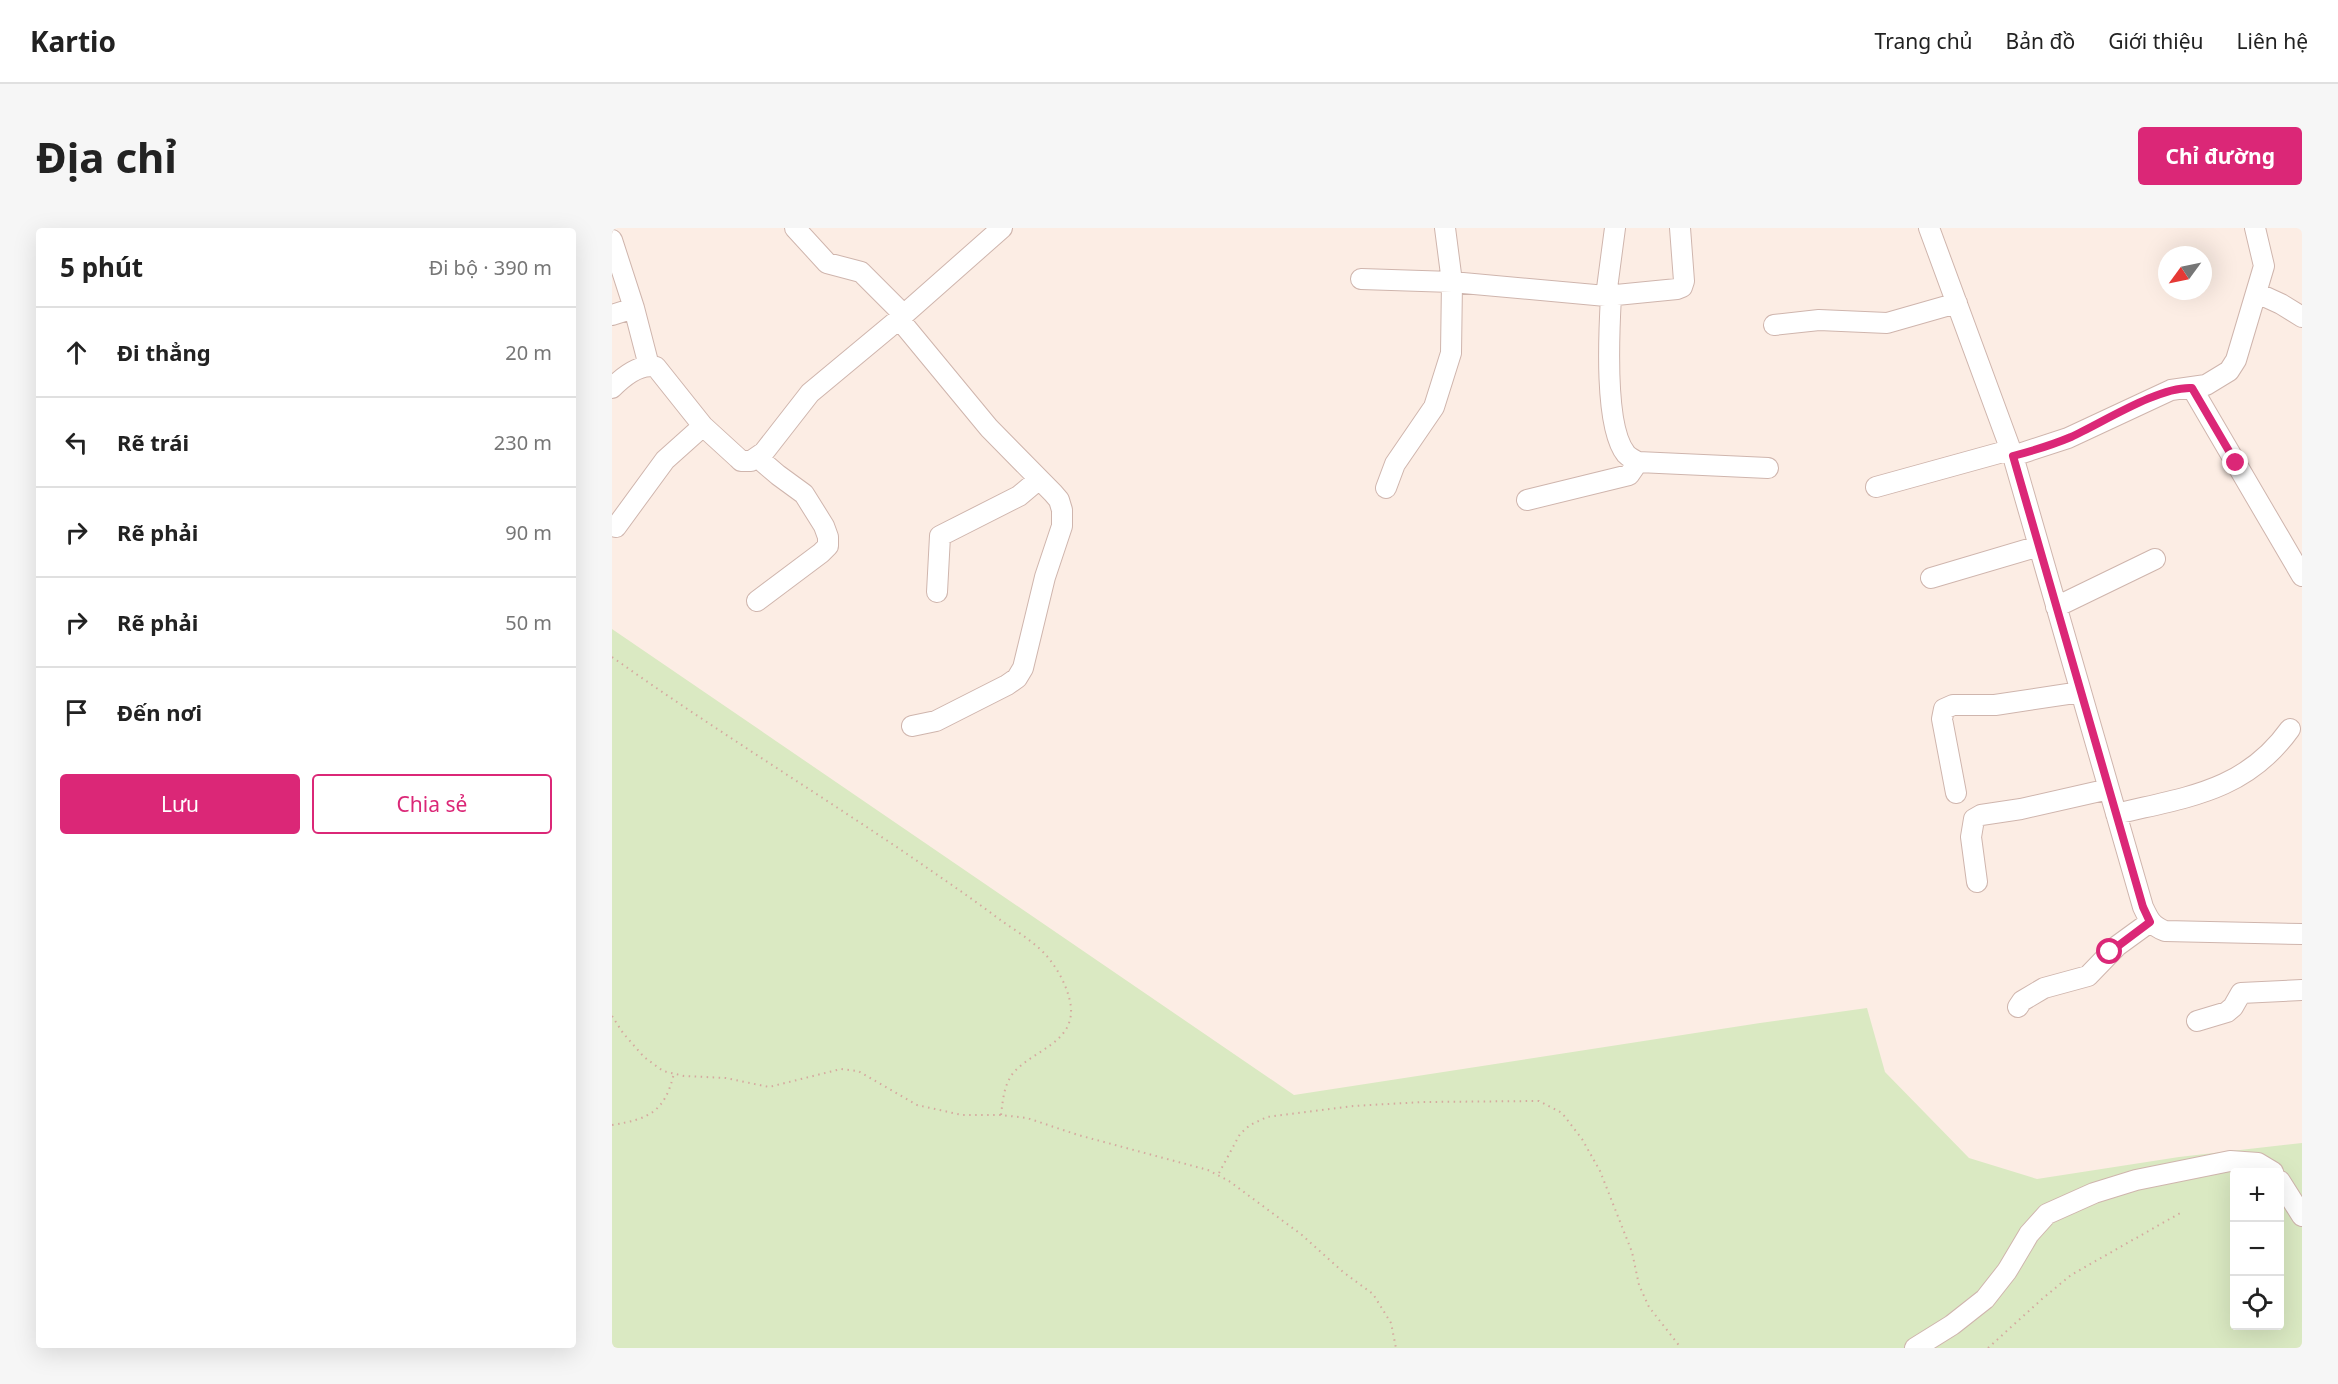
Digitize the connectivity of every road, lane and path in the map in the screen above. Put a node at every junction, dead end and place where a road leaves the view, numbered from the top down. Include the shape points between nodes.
1 (795, 228) edge
2 (1002, 228) edge
3 (1445, 228) edge
4 (1615, 228) edge
5 (1680, 228) edge
6 (1929, 228) edge
7 (2255, 228) edge
8 (612, 240) edge
9 (1361, 279) dead end
10 (1452, 282) junction
11 (2257, 293) junction
12 (1608, 296) junction
13 (1957, 303) junction
14 (634, 308) junction
15 (612, 315) edge
16 (902, 317) junction
17 (2302, 317) edge
18 (1774, 325) dead end
19 (650, 366) junction
20 (612, 388) edge
21 (2192, 388) junction
22 (703, 426) junction
23 (2011, 453) junction
24 (757, 457) junction
25 (1638, 462) junction
26 (1768, 468) dead end
27 (1038, 480) junction
28 (1876, 487) dead end
29 (1386, 488) dead end
30 (1527, 500) dead end
31 (616, 527) dead end
32 (2039, 546) junction
33 (2155, 559) dead end
34 (2302, 576) edge
35 (1931, 578) dead end
36 (937, 592) dead end
37 (757, 601) dead end
38 (2056, 607) junction
39 (612, 657) edge
40 (2081, 692) junction
41 (912, 726) dead end
42 (2290, 729) dead end
43 (2109, 789) junction
44 (1956, 793) dead end
45 (2116, 814) junction
46 (1977, 882) dead end
47 (2150, 922) junction
48 (2302, 934) edge
49 (2302, 990) edge
50 (2018, 1007) dead end
51 (612, 1016) edge
52 (2197, 1021) dead end
53 (674, 1073) junction
54 (1001, 1114) junction
55 (612, 1125) edge
56 (2266, 1168) edge
57 (1220, 1173) dead end
58 (2284, 1187) edge
59 (2182, 1212) dead end
60 (2302, 1215) edge
61 (1396, 1348) edge
62 (1681, 1348) edge
63 (1915, 1348) edge
64 (1988, 1348) edge

1 - 16 street via 826,263 861,272
2 - 16 street
3 - 10 street
4 - 12 street
5 - 12 street via 1682,287
6 - 13 street
7 - 11 street via 2264,266
8 - 14 street
9 - 10 street
10 - 12 street
10 - 29 street via 1451,353 1440,393 1395,464
11 - 17 street
11 - 21 street via 2229,371 2206,385
12 - 25 street via 1611,400 1621,446
13 - 18 street via 1887,323 1819,320
13 - 23 street
14 - 15 street
14 - 19 street
16 - 24 street via 810,393
16 - 27 street via 989,428
19 - 20 street via 633,372
19 - 22 street via 656,367
21 - 23 street via 2165,392 2068,438
21 - 34 street
22 - 24 street via 741,461
22 - 31 street via 665,460
23 - 28 street
23 - 32 street
24 - 37 street via 804,494 828,537 828,546 821,553
25 - 26 street
25 - 30 street via 1629,475
27 - 36 street via 1026,492 939,536
27 - 41 street via 1059,500 1062,526 1023,668 1007,685 936,721
32 - 35 street
32 - 38 street
33 - 38 street
38 - 40 street
39 - 54 path via 955,887 1043,952 1063,980 1071,1006 1070,1023 1061,1037 1014,1073 1005,1087
40 - 43 street
40 - 44 street via 1944,709 1942,719
42 - 45 street via 2259,764 2220,788
43 - 45 street
43 - 46 street via 1974,819 1971,837
45 - 47 street
47 - 48 street via 2165,931
47 - 50 street via 2117,946 2088,976 2044,988 2022,1000
49 - 52 street via 2241,993 2227,1012
51 - 53 path via 644,1057 663,1071
53 - 54 path via 769,1087 841,1069 858,1071 918,1105 962,1115
53 - 55 path via 664,1101 651,1114
54 - 61 path via 1208,1170 1229,1181 1373,1294 1391,1323
56 - 63 street via 2258,1163 2230,1161 2136,1180 2047,1214 1985,1299
57 - 62 path via 1240,1134 1267,1117 1353,1106 1539,1101 1562,1113 1582,1139 1600,1172 1632,1252 1639,1285 1649,1307
58 - 60 street
59 - 64 path via 2071,1275

